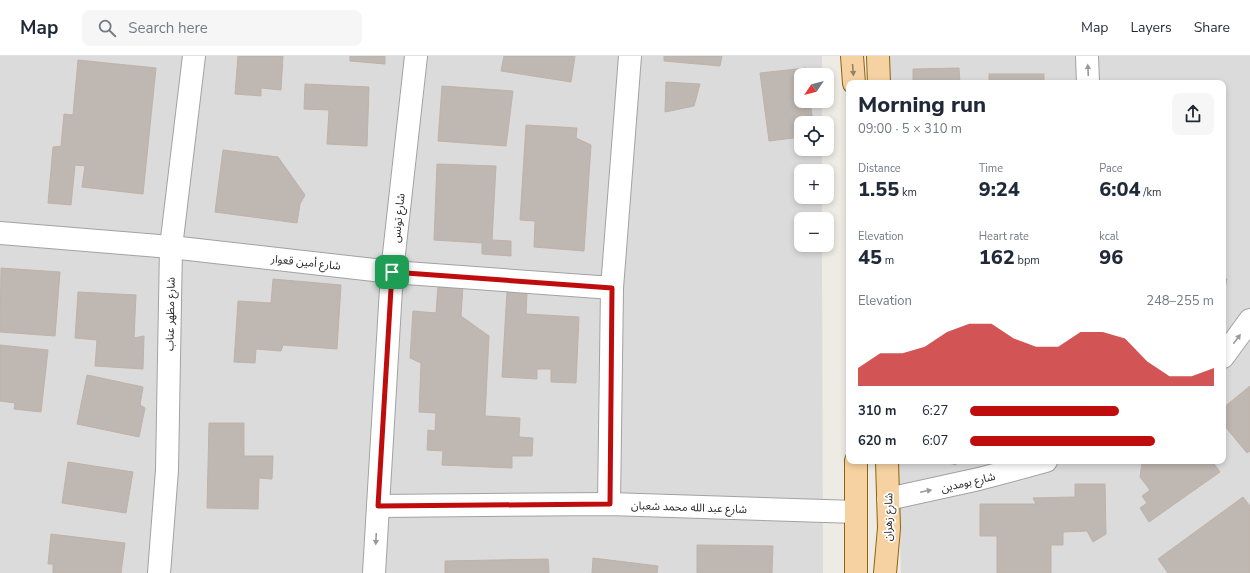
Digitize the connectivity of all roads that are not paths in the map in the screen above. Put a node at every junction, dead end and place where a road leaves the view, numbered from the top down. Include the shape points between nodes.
1 (194, 56) edge
2 (416, 56) edge
3 (630, 56) edge
4 (852, 56) edge
5 (878, 56) edge
6 (1087, 56) edge
7 (854, 80) edge
8 (879, 80) edge
9 (1088, 80) edge
10 (0, 233) edge
11 (171, 248) junction
12 (392, 272) junction
13 (612, 288) junction
14 (1250, 320) edge
15 (1226, 353) edge
16 (856, 464) edge
17 (887, 464) edge
18 (1035, 464) edge
19 (888, 499) junction
20 (610, 504) junction
21 (378, 506) junction
22 (856, 512) junction
23 (889, 528) junction
24 (855, 567) edge
25 (159, 573) edge
26 (374, 573) edge
27 (885, 573) edge
28 (890, 573) edge

1 - 11 street, شارع مظهر عناب
2 - 12 street, شارع تونس
3 - 13 street
4 -> 7 main road
5 - 8 main road
9 -> 6 street
10 - 11 street, شارع أمين قعوار
11 - 12 street, شارع أمين قعوار
11 - 25 street, شارع مظهر عناب via 167,470
12 - 13 street, شارع أمين قعوار
12 - 21 street, شارع تونس
13 - 20 street
15 -> 14 street
16 - 22 main road
17 - 19 main road, شارع زهران
19 -> 18 street, شارع بومدين
19 - 23 main road, شارع زهران
20 - 21 street, شارع عبد الله محمد شعبان
20 - 22 street, شارع عبد الله محمد شعبان
21 -> 26 street, شارع تونس
22 - 24 main road
23 - 27 main road, شارع زهران
23 - 28 main road

